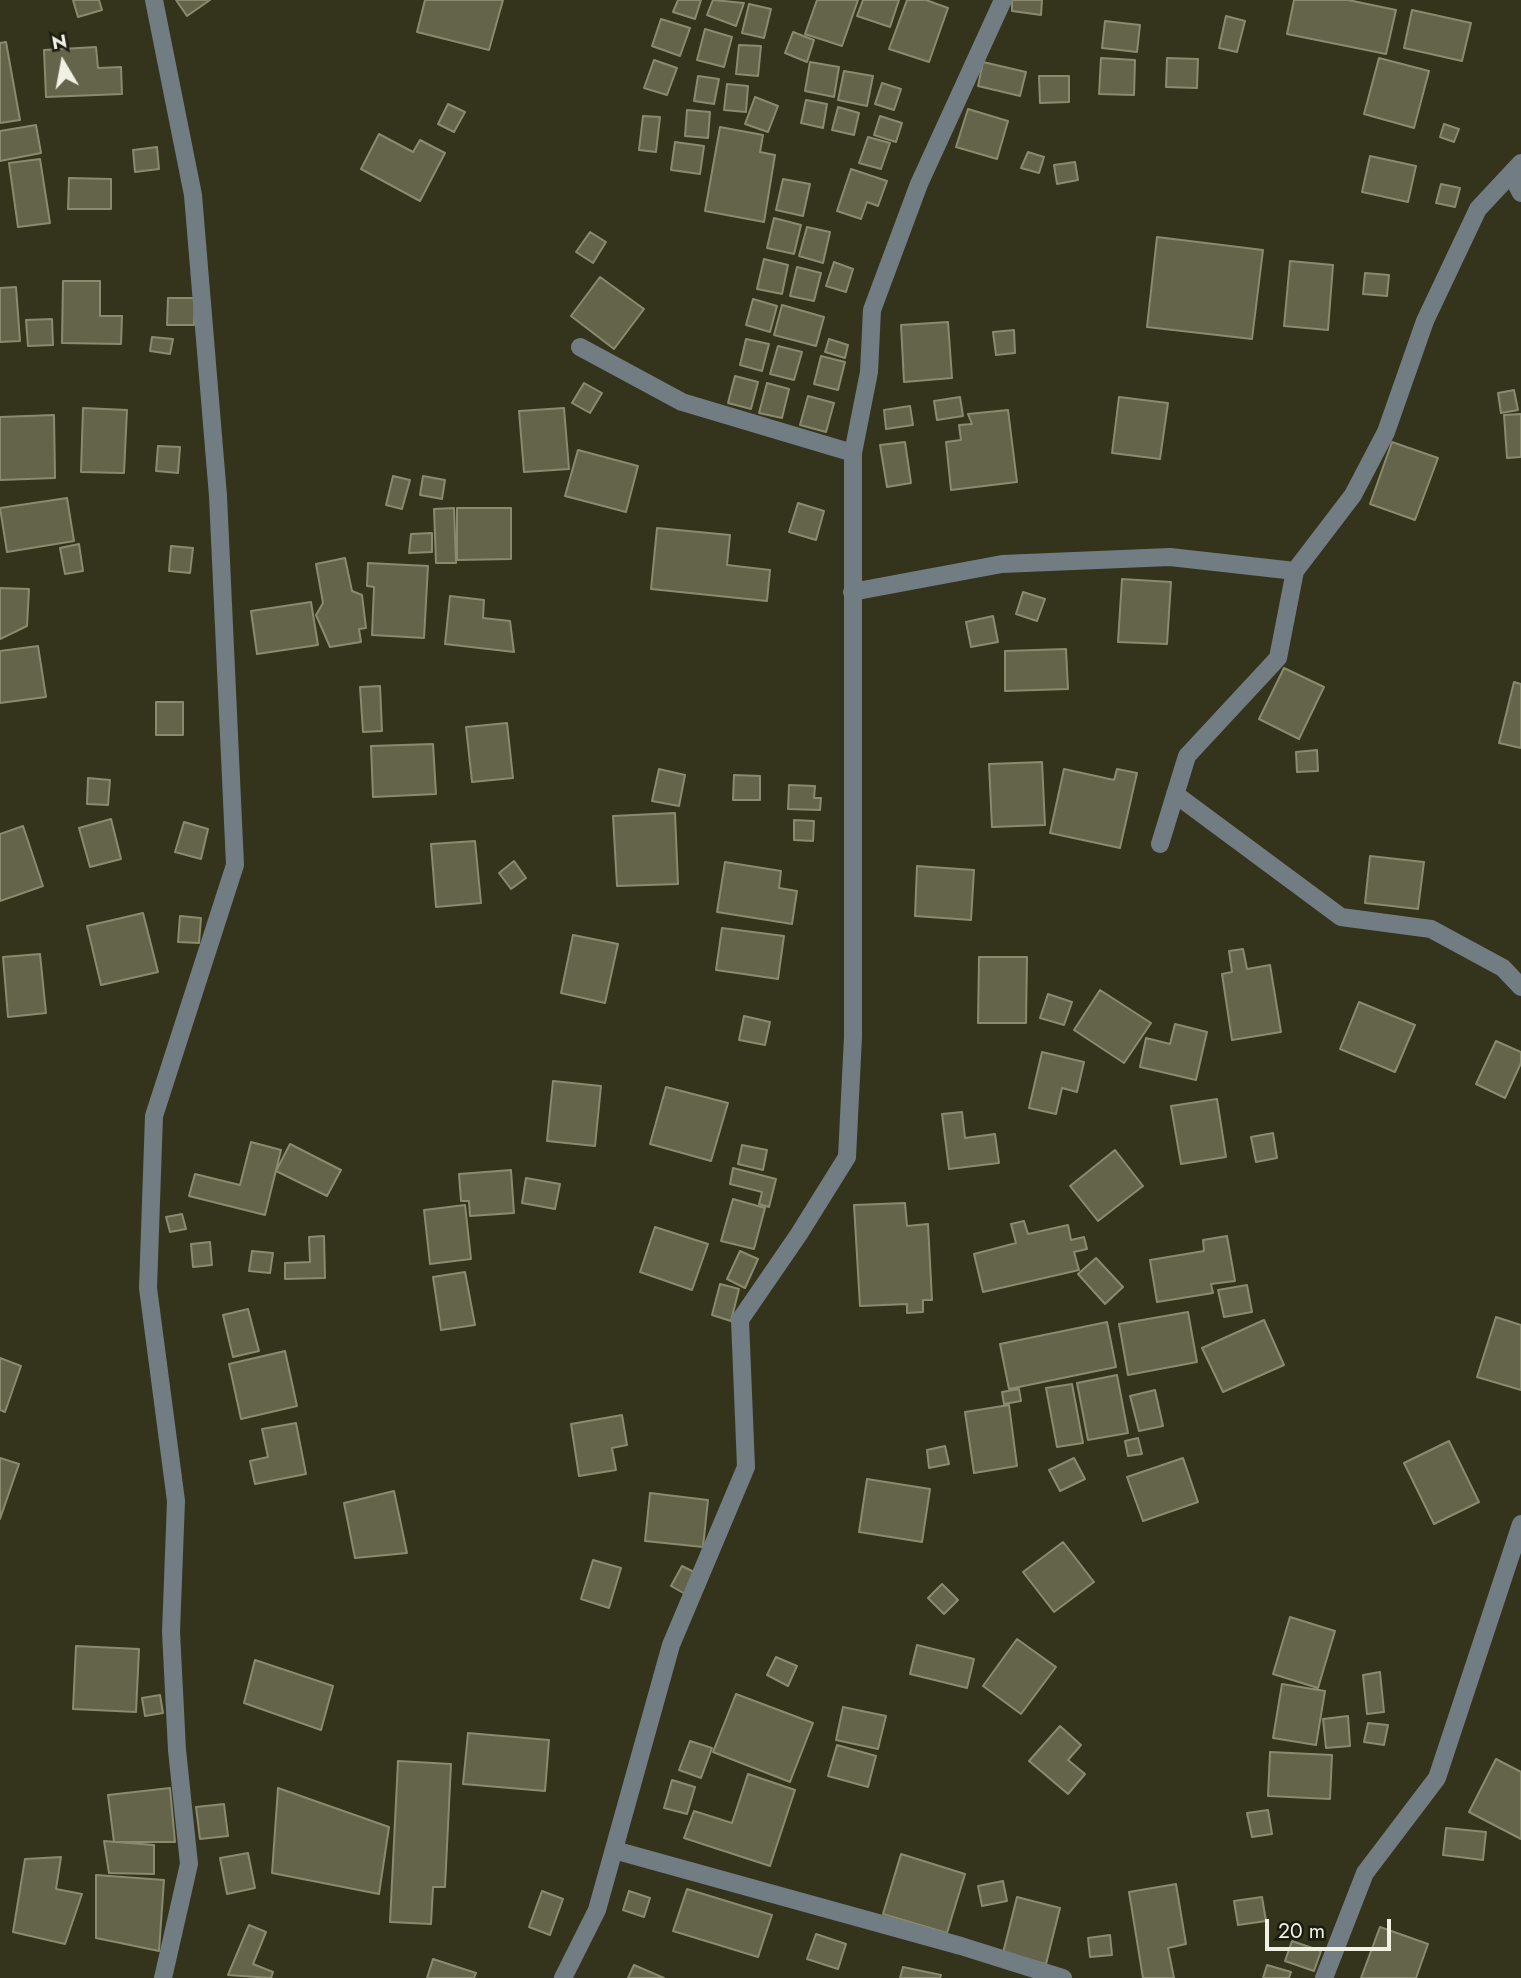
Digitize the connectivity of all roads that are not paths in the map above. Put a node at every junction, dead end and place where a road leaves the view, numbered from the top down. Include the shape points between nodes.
1 (153, 0) edge
2 (1003, 0) edge
3 (1516, 169) edge
4 (1521, 193) edge
5 (580, 348) dead end
6 (853, 453) junction
7 (1295, 571) junction
8 (852, 592) junction
9 (1175, 794) junction
10 (1160, 844) dead end
11 (1521, 987) edge
12 (1521, 1524) edge
13 (614, 1850) junction
14 (163, 1978) edge
15 (563, 1978) edge
16 (1063, 1978) edge
17 (1324, 1978) edge

1 - 14 street via 194,195 218,496 235,864 154,1116 148,1288 176,1501 171,1632 189,1864
2 - 6 street via 919,184 872,310 869,372
3 - 4 street
3 - 7 street via 1478,209 1425,321 1385,432 1353,495
5 - 6 street via 682,402
6 - 8 street
7 - 8 street via 1170,557 1002,564
7 - 9 street via 1278,658 1187,755
8 - 13 street via 853,1037 847,1157 740,1320 746,1467 671,1645
9 - 10 street
9 - 11 street via 1341,917 1431,929 1503,968
12 - 17 street via 1437,1778 1366,1873
13 - 15 street via 597,1910
13 - 16 street

